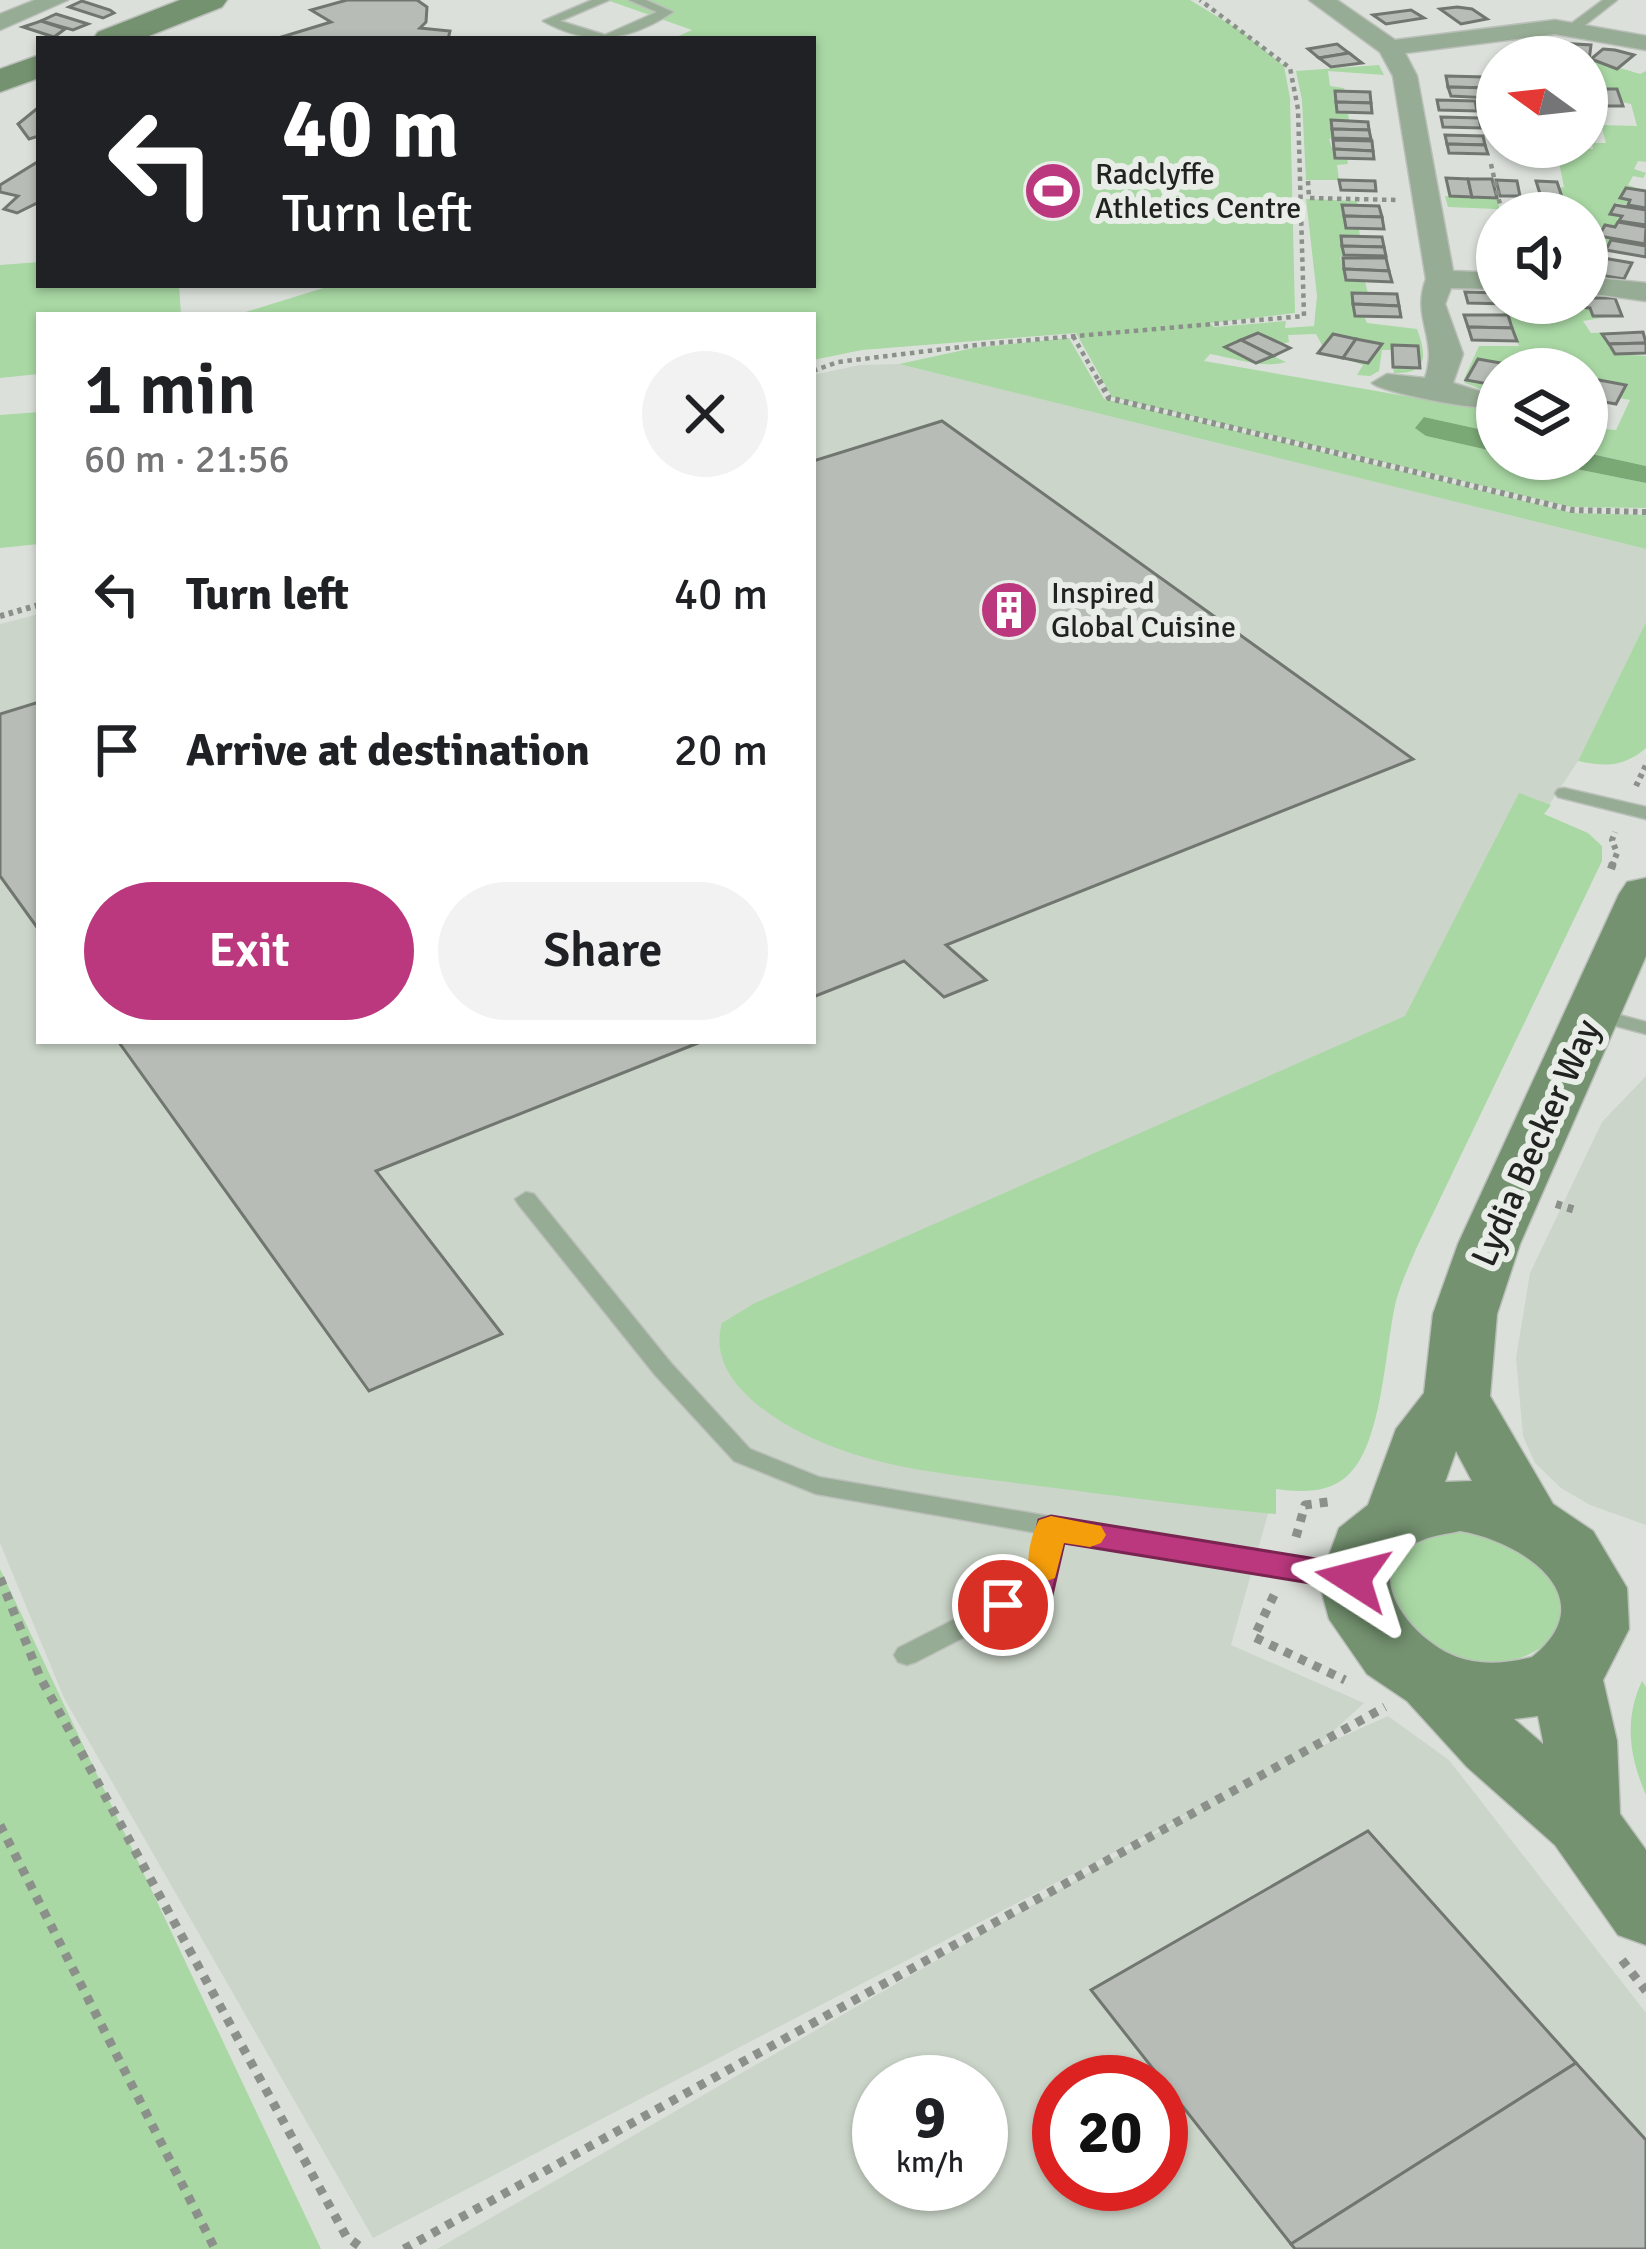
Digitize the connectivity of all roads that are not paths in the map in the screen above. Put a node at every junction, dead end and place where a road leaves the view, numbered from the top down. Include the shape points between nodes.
1 (56, 0) edge
2 (210, 0) edge
3 (603, 0) edge
4 (635, 0) edge
5 (1321, 0) edge
6 (1611, 0) edge
7 (9, 14) edge
8 (1572, 29) junction
9 (121, 36) edge
10 (597, 36) edge
11 (613, 36) edge
12 (1646, 43) edge
13 (1390, 48) junction
14 (36, 67) edge
15 (0, 82) edge
16 (1440, 279) junction
17 (1476, 280) edge
18 (1608, 287) edge
19 (1646, 292) edge
20 (1387, 383) dead end
21 (1437, 388) junction
22 (1476, 399) edge
23 (1564, 793) dead end
24 (1646, 813) edge
25 (1646, 894) edge
26 (1619, 1021) edge
27 (526, 1199) dead end
28 (1456, 1400) junction
29 (1398, 1518) junction
30 (1528, 1522) junction
31 (1051, 1528) junction
32 (1353, 1578) junction
33 (907, 1655) dead end
34 (1565, 1673) junction
35 (1433, 1680) junction
36 (1582, 1822) junction
37 (1646, 1911) edge

1 - 7 street
2 - 9 street via 175,22
3 - 10 lane via 549,20
4 - 11 lane via 667,12
5 - 13 street
6 - 8 lane
8 - 12 street
8 - 13 street
13 - 16 street via 1406,78
14 - 15 street
16 - 17 street
16 - 21 street via 1431,304 1448,354
18 - 19 street
20 - 21 street
21 - 22 street
23 - 24 lane
25 - 26 street, Lydia Becker Way
26 - 28 street, Lydia Becker Way via 1489,1244 1465,1314
27 - 31 lane via 742,1455 816,1486
28 - 29 street, Lydia Becker Way via 1430,1429
28 - 30 street
29 - 30 street via 1460,1505
29 - 32 street via 1375,1533
30 - 34 street via 1569,1551 1594,1594 1592,1640
31 - 32 lane
31 - 33 lane via 1041,1586
32 - 35 street via 1372,1636
34 - 35 street via 1504,1693
34 - 36 street via 1580,1742
35 - 36 street via 1493,1746
36 - 37 street

